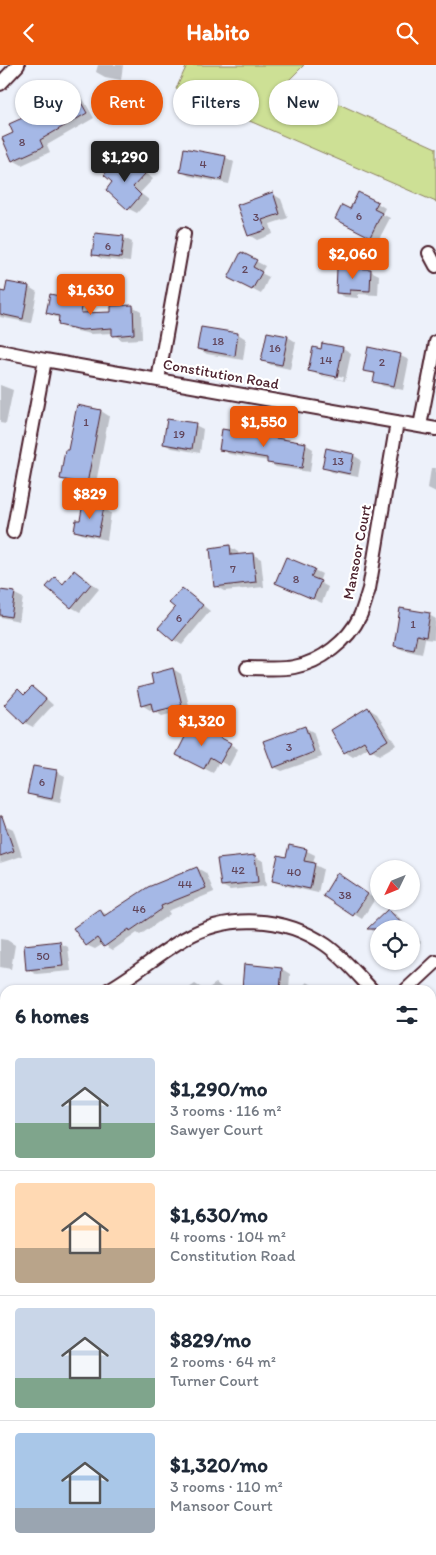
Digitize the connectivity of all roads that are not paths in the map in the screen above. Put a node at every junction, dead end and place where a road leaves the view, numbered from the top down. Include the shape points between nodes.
1 (18, 65) edge
2 (0, 84) edge
3 (184, 234) dead end
4 (429, 253) dead end
5 (436, 266) edge
6 (436, 342) edge
7 (0, 351) edge
8 (46, 360) junction
9 (158, 380) junction
10 (397, 422) junction
11 (420, 426) junction
12 (436, 429) edge
13 (13, 532) dead end
14 (247, 668) dead end
15 (436, 962) edge
16 (115, 985) edge
17 (367, 985) edge
18 (411, 985) edge

1 - 2 street
3 - 9 street
4 - 5 street
6 - 11 street
7 - 8 street, Constitution Road
8 - 9 street, Constitution Road
8 - 13 street
9 - 10 street, Constitution Road
10 - 11 street, Constitution Road
10 - 14 street, Mansoor Court via 369,589 360,616 334,647 316,660 279,668
11 - 12 street, Constitution Road
15 - 18 street
16 - 17 street via 197,932 224,923 253,921 286,925 316,938

